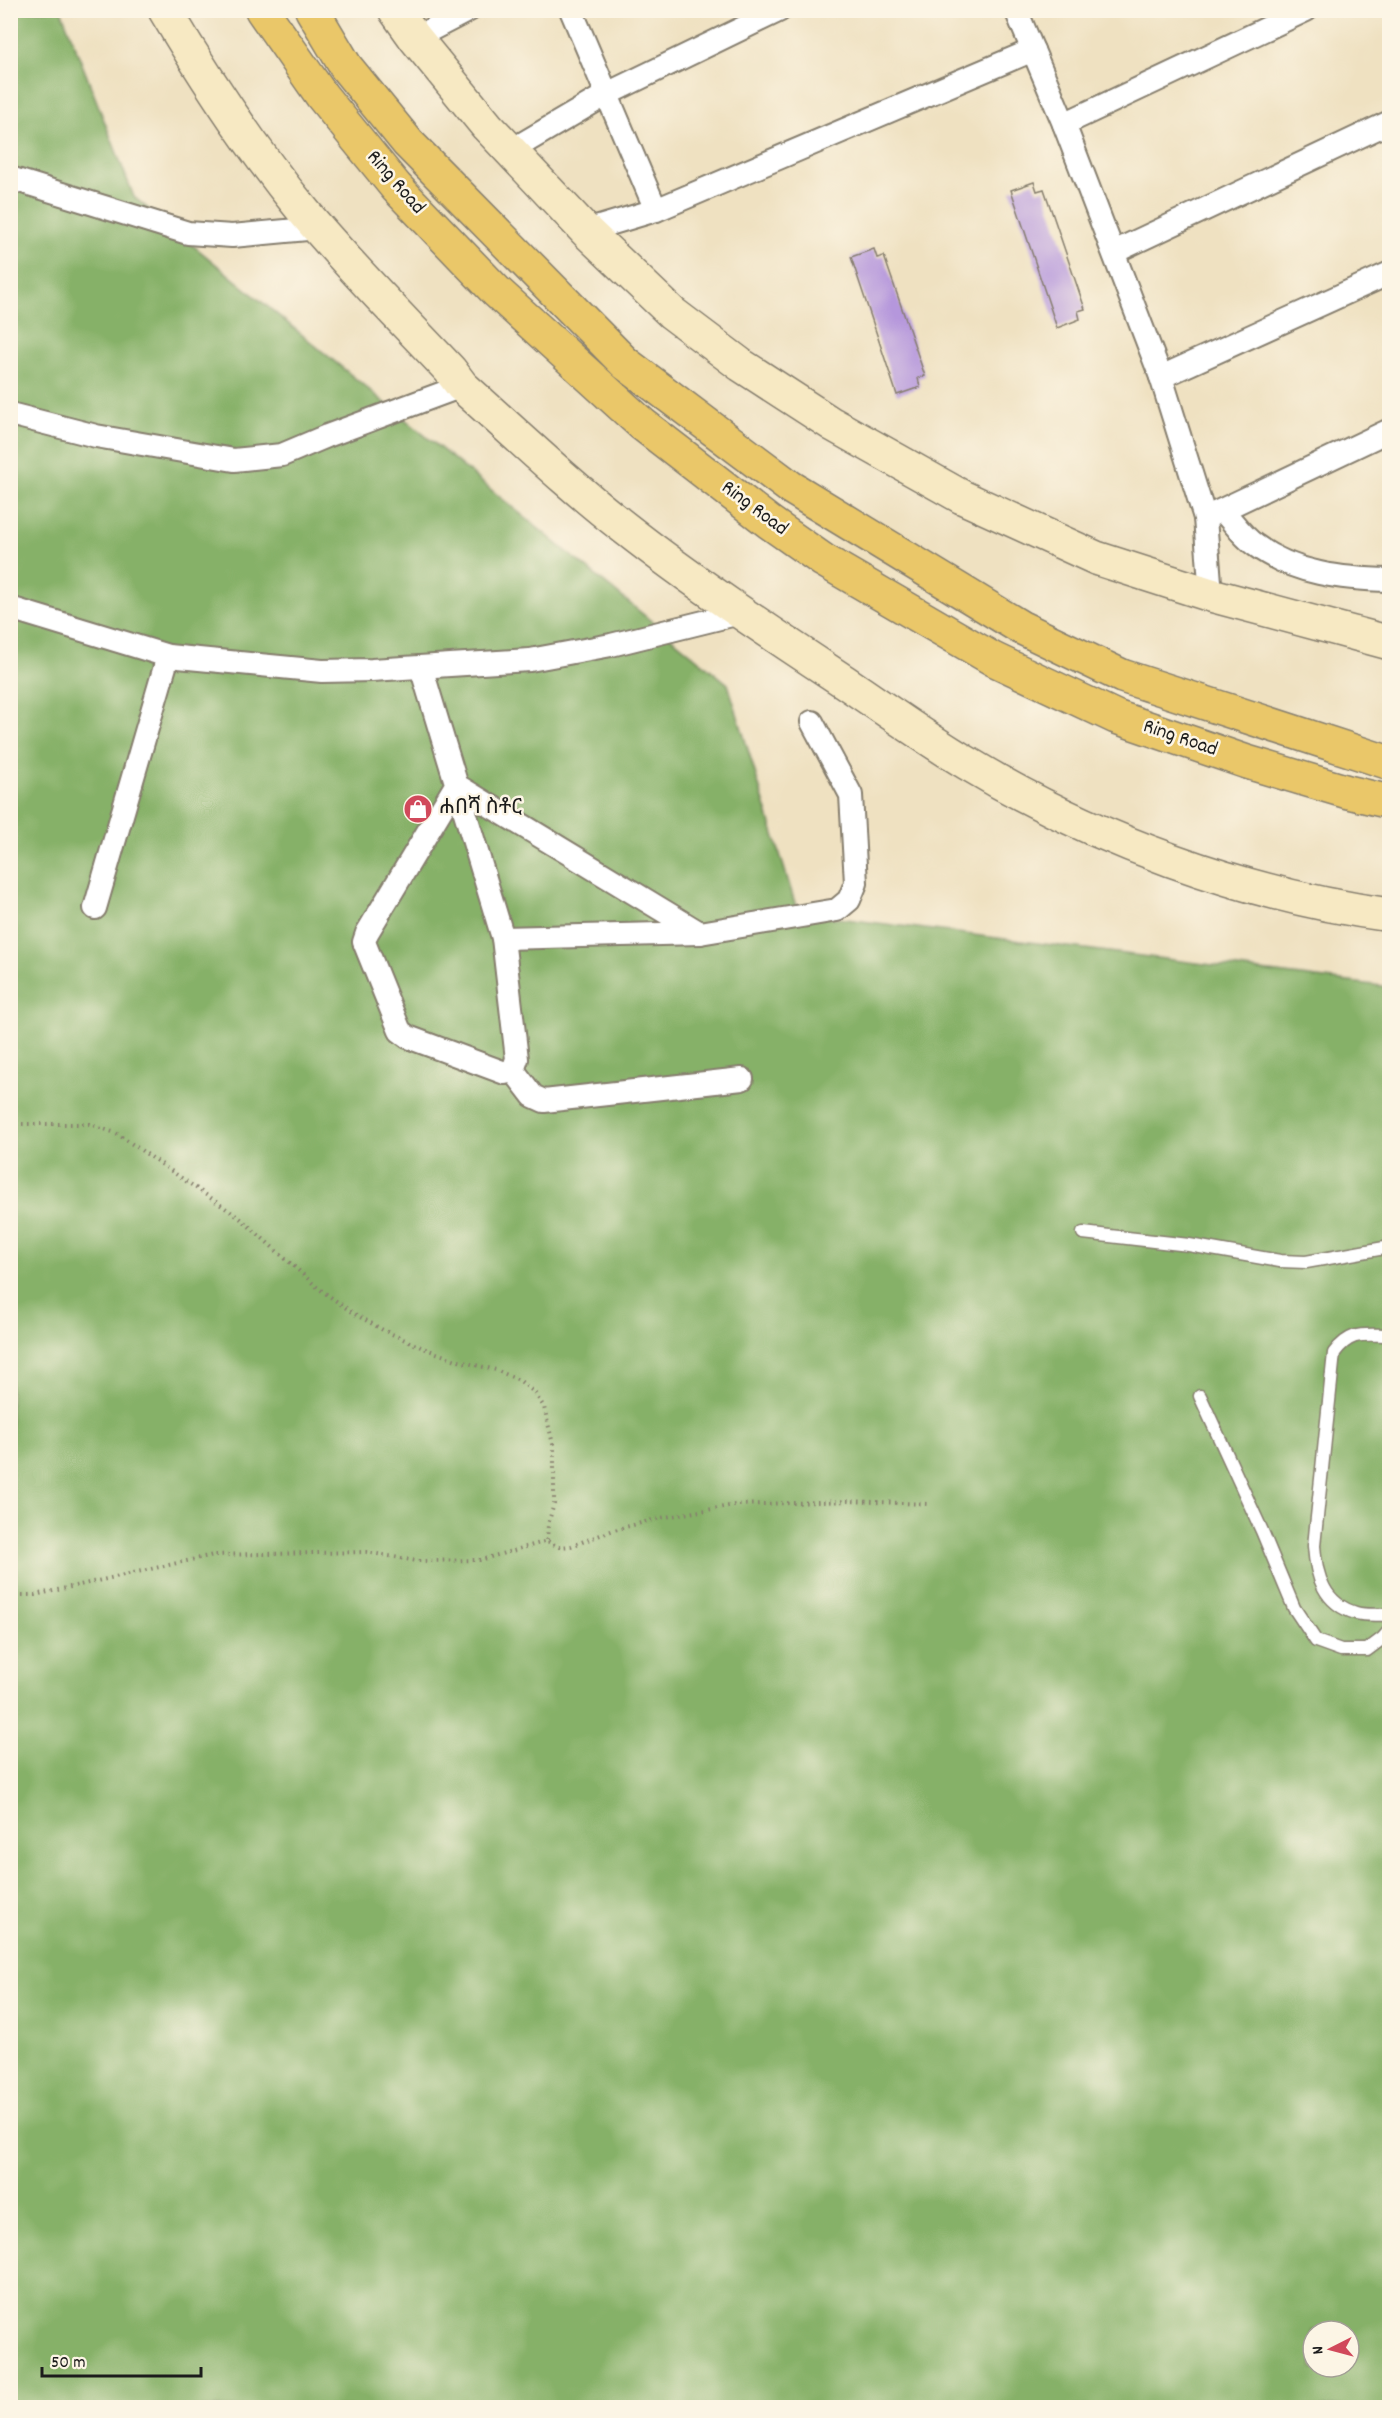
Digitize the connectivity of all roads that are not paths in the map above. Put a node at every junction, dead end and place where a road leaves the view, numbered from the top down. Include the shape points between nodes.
1 (165, 10) edge
2 (262, 10) edge
3 (312, 10) edge
4 (395, 10) edge
5 (469, 10) edge
6 (571, 10) edge
7 (780, 10) edge
8 (1016, 10) edge
9 (1306, 10) edge
10 (415, 38) junction
11 (1033, 50) junction
12 (607, 94) junction
13 (1389, 122) edge
14 (1064, 124) junction
15 (510, 151) junction
16 (10, 178) edge
17 (656, 210) junction
18 (318, 228) junction
19 (586, 231) junction
20 (1114, 252) junction
21 (1389, 273) edge
22 (1161, 377) junction
23 (462, 386) junction
24 (10, 414) edge
25 (1389, 430) edge
26 (1214, 514) junction
27 (1389, 580) edge
28 (1211, 596) junction
29 (10, 608) edge
30 (740, 613) junction
31 (1389, 643) edge
32 (168, 656) junction
33 (421, 667) junction
34 (812, 722) dead end
35 (1389, 763) edge
36 (456, 785) junction
37 (1389, 802) edge
38 (94, 908) dead end
39 (1389, 915) edge
40 (700, 933) junction
41 (502, 938) junction
42 (513, 1070) junction
43 (742, 1079) dead end
44 (1083, 1233) dead end
45 (1389, 1247) edge
46 (1389, 1335) edge
47 (1200, 1396) dead end
48 (1389, 1614) edge
49 (1389, 1630) edge

1 - 18 main road via 243,132
2 - 37 highway, Ring Road via 322,96 396,186 497,292 642,424 814,554 993,659 1116,717 1247,762
3 - 35 highway, Ring Road via 346,67 408,143 625,363 790,487 1020,627 1122,676
4 - 10 main road
5 - 10 street
6 - 12 street
7 - 12 street
8 - 11 street
9 - 14 street
10 - 15 main road
11 - 14 street
11 - 17 street
12 - 15 street
12 - 17 street
13 - 20 street
14 - 20 street
15 - 19 main road
16 - 18 street via 188,233 232,236
17 - 19 street
18 - 23 main road
19 - 28 main road via 672,313 741,365 849,434 962,497 1096,558
20 - 22 street
21 - 22 street
22 - 26 street
23 - 24 street via 282,455 234,460 96,436
23 - 30 main road via 625,529
25 - 26 street
26 - 27 street via 1287,564 1356,579
26 - 28 street
28 - 31 main road
29 - 32 street
30 - 33 street via 611,645 530,660
30 - 39 main road via 969,765 1080,823 1185,865 1294,896
32 - 33 street via 322,671
32 - 38 street
33 - 36 street
34 - 40 street via 851,795 856,883 849,900 837,910
36 - 40 street
36 - 41 street
36 - 42 street via 364,942 400,1030 408,1037 505,1073
40 - 41 street
41 - 42 street via 517,1059
42 - 43 street via 533,1096 544,1101
44 - 45 lane via 1189,1245 1280,1261 1306,1262
46 - 48 lane via 1360,1335 1343,1340 1334,1353 1314,1546 1315,1568 1323,1589 1338,1605 1357,1614
47 - 49 lane via 1294,1608 1316,1641 1341,1650 1366,1650

